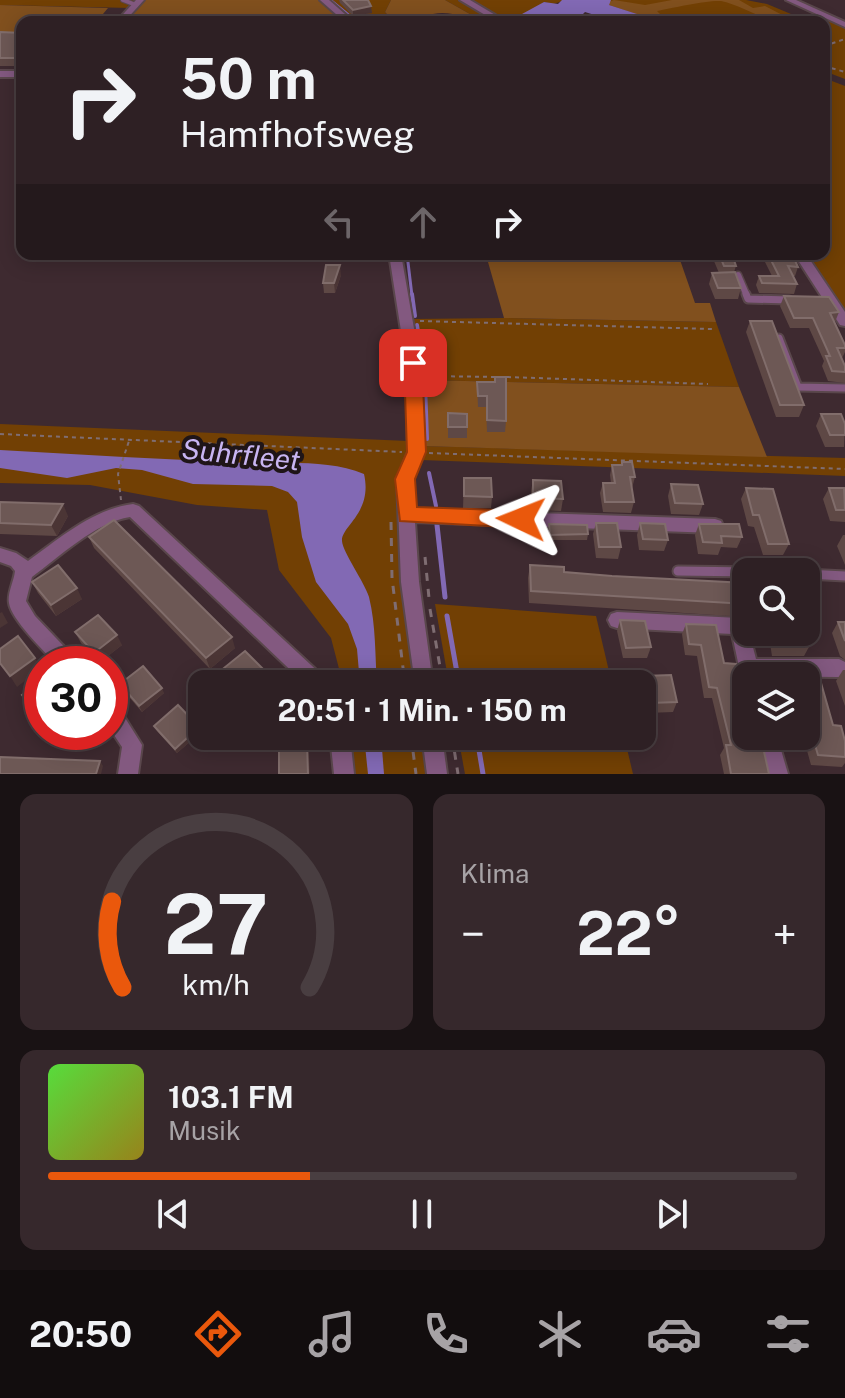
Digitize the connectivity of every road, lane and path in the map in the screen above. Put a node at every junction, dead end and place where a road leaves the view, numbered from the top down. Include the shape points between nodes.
1 (123, 0) edge
2 (324, 0) edge
3 (464, 0) edge
4 (790, 0) edge
5 (138, 2) edge
6 (343, 16) edge
7 (492, 16) edge
8 (825, 16) edge
9 (830, 68) edge
10 (843, 68) edge
11 (840, 71) junction
12 (845, 72) edge
13 (396, 260) edge
14 (803, 260) edge
15 (738, 275) edge
16 (803, 300) edge
17 (407, 321) junction
18 (845, 322) edge
19 (712, 329) dead end
20 (779, 338) edge
21 (414, 376) junction
22 (708, 384) dead end
23 (845, 388) edge
24 (0, 434) edge
25 (130, 440) junction
26 (416, 452) junction
27 (845, 469) edge
28 (123, 510) junction
29 (407, 515) junction
30 (721, 526) edge
31 (424, 545) dead end
32 (0, 555) edge
33 (678, 571) dead end
34 (25, 572) junction
35 (732, 572) edge
36 (820, 575) edge
37 (845, 576) edge
38 (617, 620) edge
39 (51, 646) edge
40 (748, 662) edge
41 (839, 668) dead end
42 (820, 669) edge
43 (303, 670) edge
44 (422, 670) edge
45 (441, 670) edge
46 (128, 739) edge
47 (341, 750) edge
48 (413, 750) edge
49 (434, 750) edge
50 (454, 750) edge
51 (771, 750) edge
52 (128, 774) edge
53 (344, 774) edge
54 (416, 774) edge
55 (437, 774) edge
56 (458, 774) edge
57 (778, 774) edge

1 - 5 lane
2 - 6 street
3 - 7 street
4 - 8 street
9 - 11 path
10 - 11 path
11 - 12 path
13 - 17 street
14 - 18 street via 824,301
15 - 16 lane via 748,299
17 - 19 path
17 - 21 street
20 - 23 lane via 798,387
21 - 22 path
21 - 26 street
24 - 25 path
25 - 26 path
25 - 28 path via 118,474
26 - 27 path
26 - 29 street via 405,479
28 - 34 street
28 - 43 street via 143,518
29 - 30 street
29 - 44 street
31 - 45 path
32 - 34 street via 14,558
33 - 35 lane
34 - 39 street via 17,602
36 - 37 lane
38 - 40 street via 739,626
41 - 42 street
46 - 52 street
47 - 53 street
48 - 54 path
49 - 55 street
50 - 56 path
51 - 57 street

